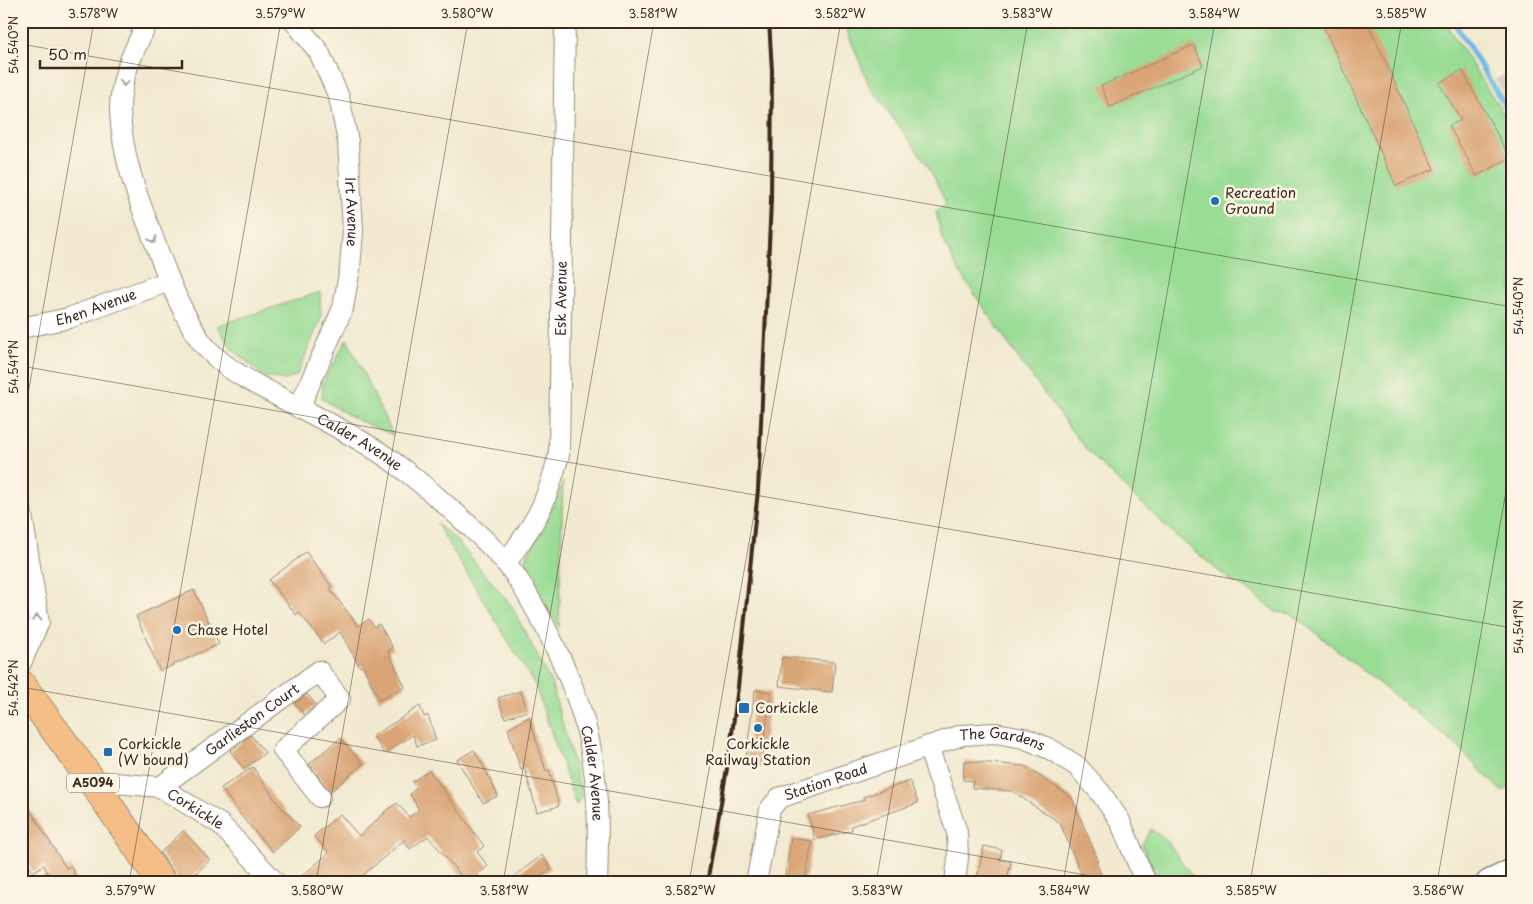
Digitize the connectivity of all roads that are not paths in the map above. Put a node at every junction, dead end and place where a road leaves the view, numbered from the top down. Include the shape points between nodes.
1 (148, 21) edge
2 (294, 21) edge
3 (565, 21) edge
4 (169, 281) junction
5 (21, 328) edge
6 (299, 408) junction
7 (21, 510) edge
8 (506, 563) junction
9 (21, 663) edge
10 (21, 684) edge
11 (928, 746) junction
12 (92, 781) junction
13 (160, 787) junction
14 (320, 797) dead end
15 (1512, 872) edge
16 (162, 883) edge
17 (276, 883) edge
18 (597, 883) edge
19 (756, 883) edge
20 (955, 883) edge
21 (1146, 883) edge
22 (1488, 883) edge

1 -> 4 street, Calder Avenue via 124,77 120,110 130,174
2 - 6 street, Irt Avenue via 319,52 339,97 348,142 353,231 343,308
3 - 8 street, Esk Avenue via 559,455 539,512
4 - 5 street, Ehen Avenue via 70,318
4 - 6 street, Calder Avenue via 199,339 223,363 250,382
6 - 8 street, Calder Avenue via 356,438 400,468 438,498
9 -> 7 street via 39,622
8 - 18 street, Calder Avenue via 530,598 550,637 585,725 594,773 598,822
10 - 12 main road, A5094
11 - 19 street, Station Road via 779,798 770,809
11 - 20 street via 956,832 958,858
11 - 21 street, The Gardens via 962,735 995,733 1024,738 1077,766 1120,821
12 - 13 street, Corkickle
12 - 16 main road, A5094
13 - 14 street, Garlieston Court via 319,671 340,699 283,750
13 - 17 street, Corkickle via 220,824
15 - 22 street

